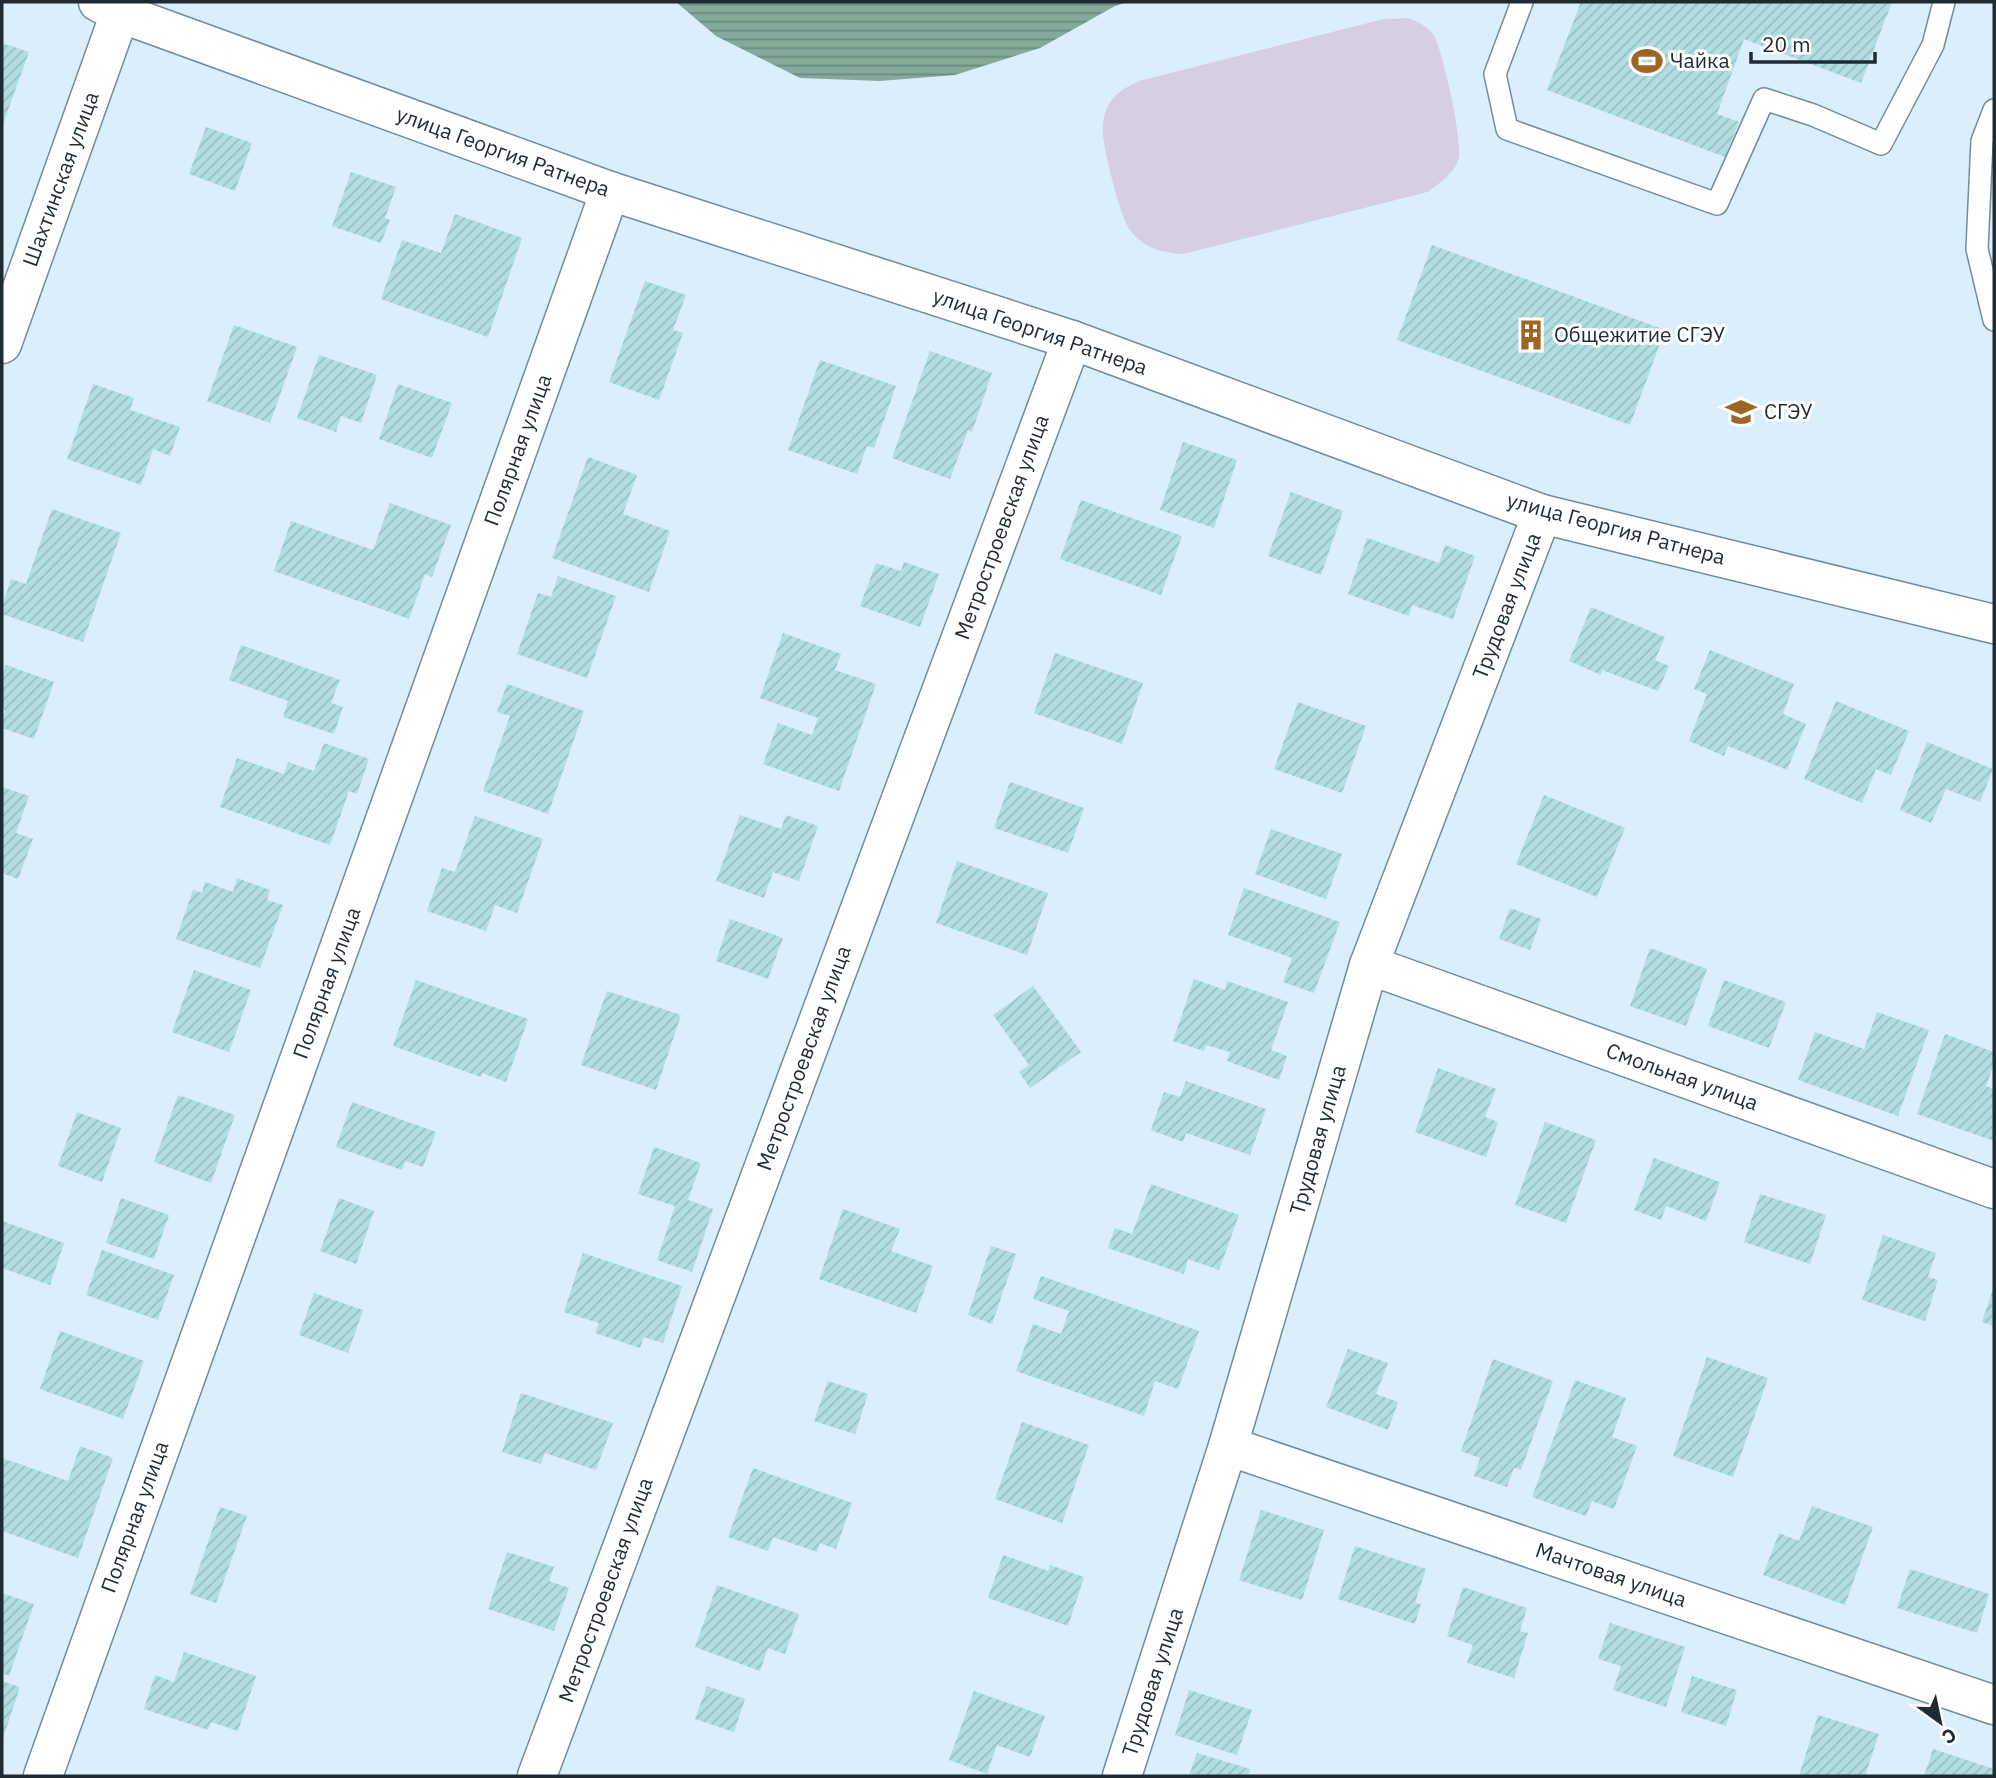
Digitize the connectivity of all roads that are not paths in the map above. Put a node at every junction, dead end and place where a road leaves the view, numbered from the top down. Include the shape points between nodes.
1 (1522, 2) edge
2 (1944, 2) edge
3 (113, 6) edge
4 (1994, 110) edge
5 (610, 191) junction
6 (1994, 320) edge
7 (1072, 340) junction
8 (2, 344) edge
9 (1542, 514) junction
10 (1994, 624) edge
11 (1369, 965) junction
12 (1994, 1189) edge
13 (1228, 1446) junction
14 (1994, 1705) edge
15 (43, 1776) edge
16 (537, 1776) edge
17 (1122, 1776) edge

1 - 2 lane via 1495,74 1507,129 1717,204 1765,99 1881,144 1933,45
3 - 5 street, улица Георгия Ратнера
3 - 8 street, Шахтинская улица
4 - 6 lane via 1982,141 1977,249
5 - 7 street, улица Георгия Ратнера
5 - 15 street, Полярная улица
7 - 9 street, улица Георгия Ратнера
7 - 16 street, Метростроевская улица
9 - 10 street, улица Георгия Ратнера
9 - 11 street, Трудовая улица
11 - 12 street, Смольная улица
11 - 13 street, Трудовая улица
13 - 14 street, Мачтовая улица
13 - 17 street, Трудовая улица

